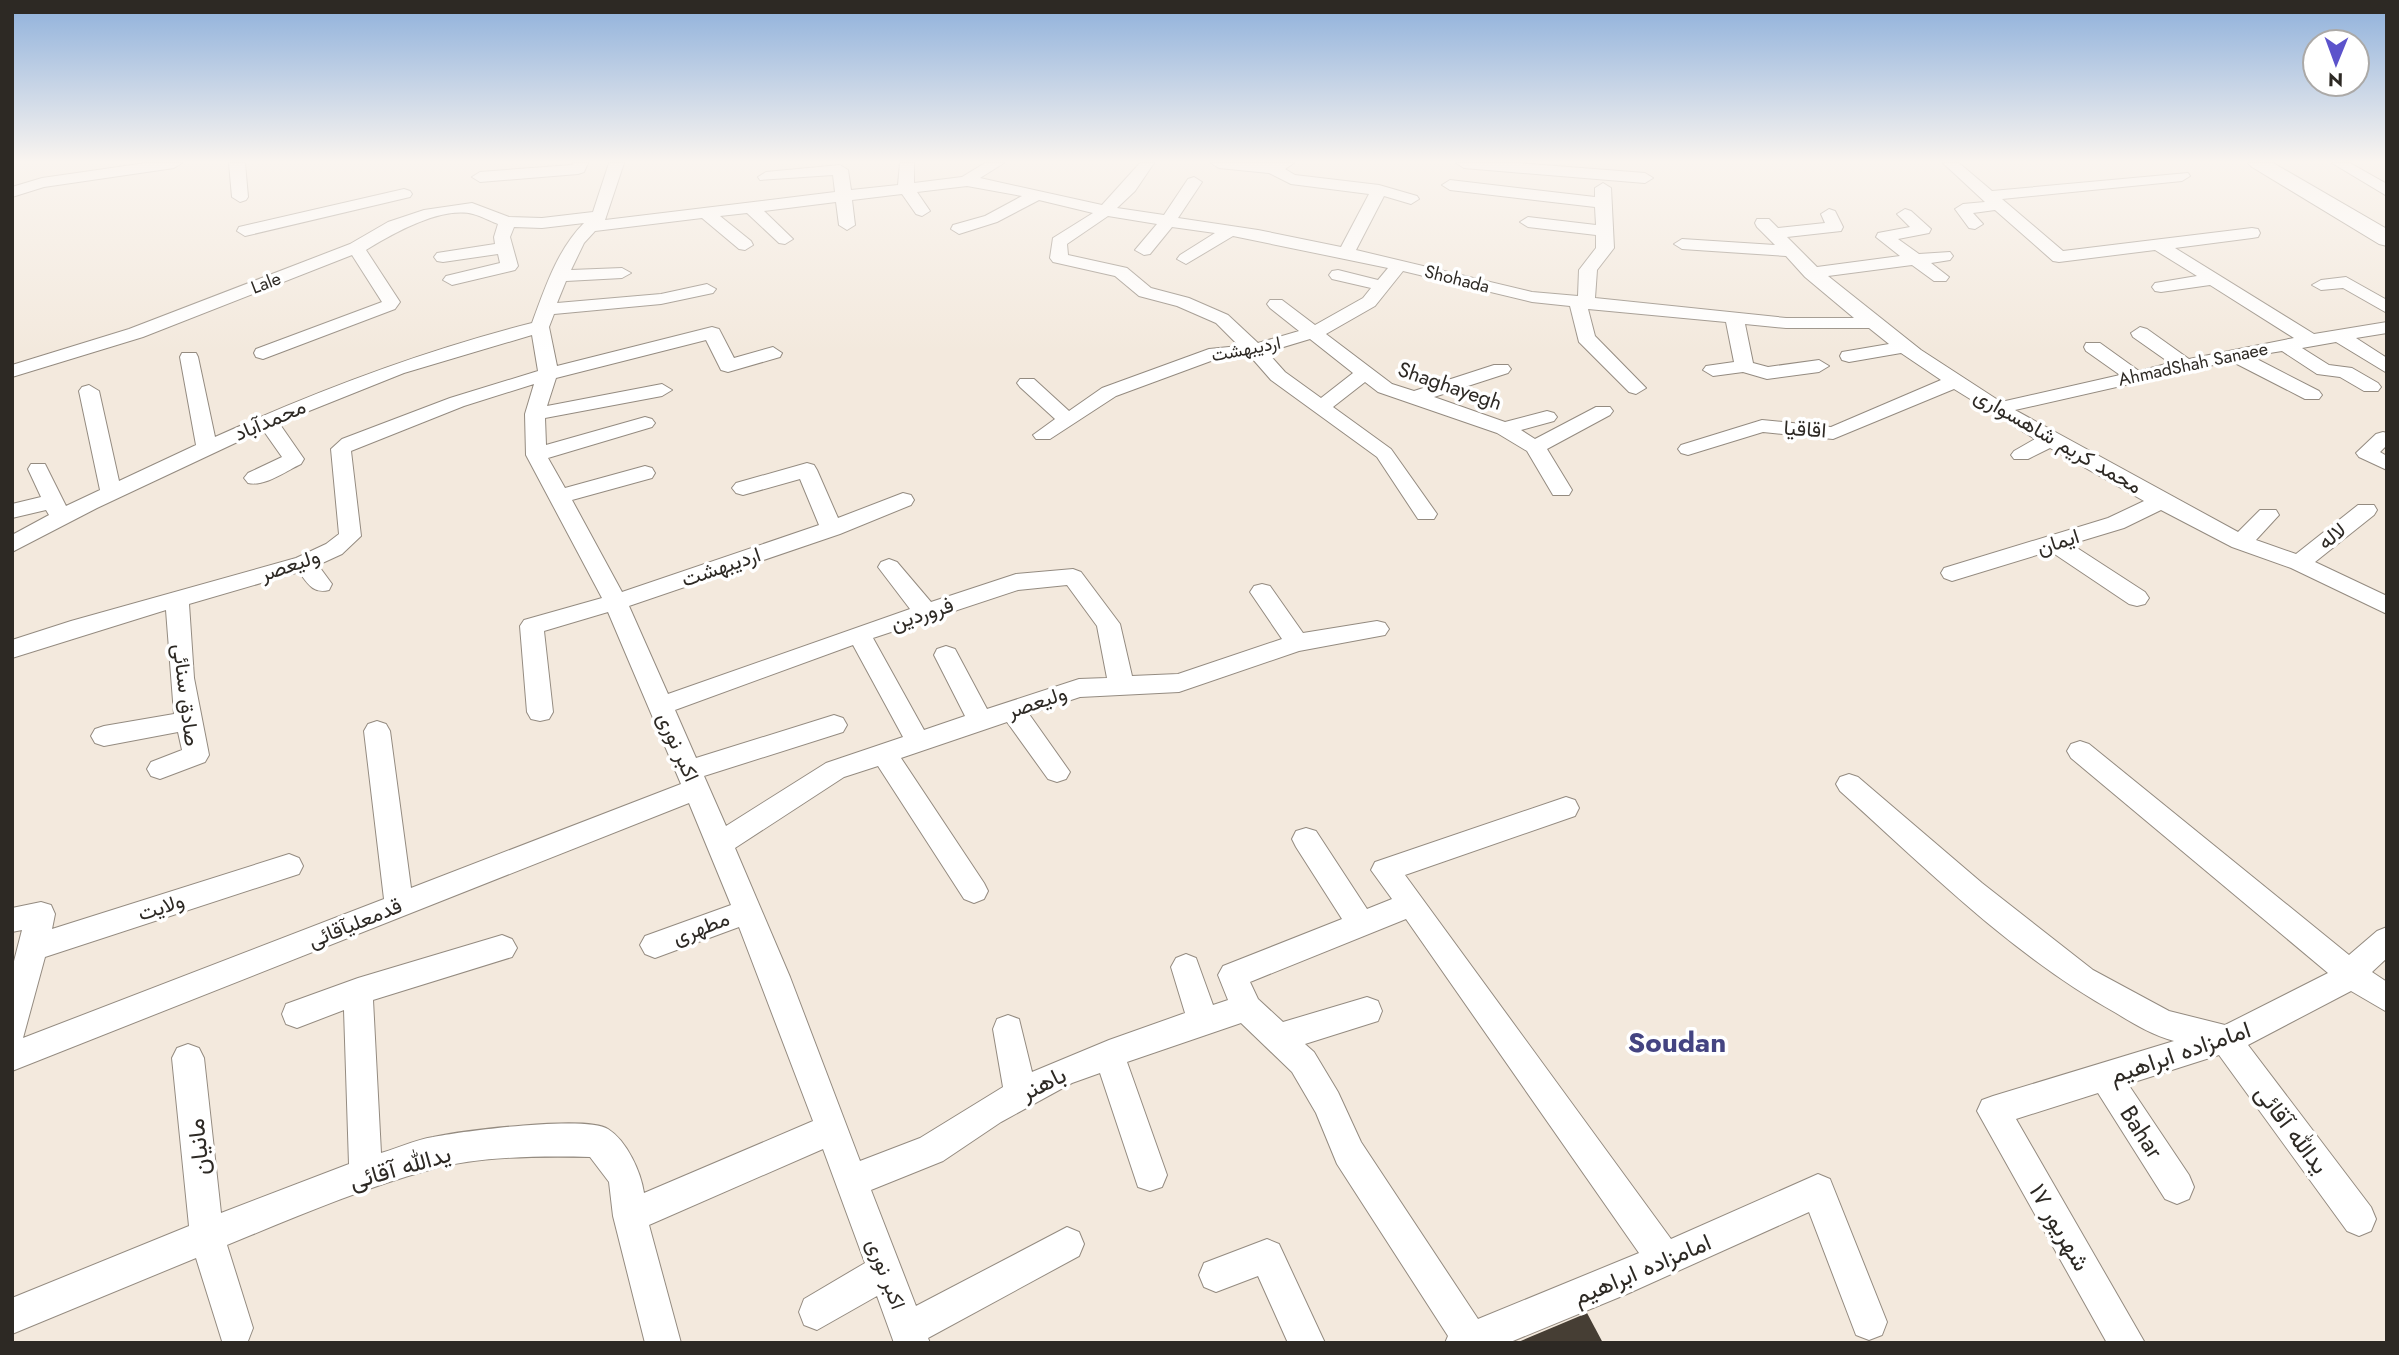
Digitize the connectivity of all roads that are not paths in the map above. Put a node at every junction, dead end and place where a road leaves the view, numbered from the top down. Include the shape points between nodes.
1 (265, 226) edge
2 (396, 226) edge
3 (506, 226) edge
4 (591, 226) edge
5 (723, 226) edge
6 (772, 226) edge
7 (968, 226) edge
8 (1087, 226) edge
9 (1164, 226) edge
10 (1200, 226) edge
11 (1360, 226) edge
12 (1564, 226) edge
13 (1604, 226) edge
14 (1835, 226) edge
15 (1920, 226) edge
16 (2023, 226) edge
17 (2365, 226) edge
18 (959, 229) dead end
19 (246, 231) dead end
20 (1230, 231) junction
21 (1604, 231) junction
22 (2252, 233) dead end
23 (785, 239) dead end
24 (2387, 239) edge
25 (1682, 244) dead end
26 (746, 245) dead end
27 (2159, 245) junction
28 (356, 248) junction
29 (503, 248) junction
30 (1144, 250) dead end
31 (1788, 251) junction
32 (1346, 253) junction
33 (1944, 256) dead end
34 (443, 257) dead end
35 (1186, 259) dead end
36 (1918, 261) junction
37 (1399, 265) junction
38 (622, 273) dead end
39 (1811, 273) junction
40 (1338, 275) dead end
41 (559, 276) junction
42 (1940, 277) dead end
43 (2212, 279) junction
44 (452, 280) dead end
45 (2321, 285) dead end
46 (1382, 286) junction
47 (2161, 287) dead end
48 (708, 289) dead end
49 (1276, 304) dead end
50 (1582, 304) junction
51 (2387, 309) edge
52 (543, 318) junction
53 (1735, 319) junction
54 (1869, 323) junction
55 (2387, 327) edge
56 (1314, 333) junction
57 (2140, 333) dead end
58 (2337, 334) junction
59 (2311, 340) junction
60 (2285, 345) junction
61 (1905, 347) junction
62 (2093, 347) dead end
63 (1255, 350) junction
64 (263, 353) dead end
65 (773, 353) dead end
66 (2234, 355) junction
67 (1849, 356) dead end
68 (189, 357) dead end
69 (2185, 365) junction
70 (1744, 366) junction
71 (1819, 366) dead end
72 (2387, 367) edge
73 (1501, 369) dead end
74 (1713, 370) dead end
75 (12, 371) edge
76 (547, 374) junction
77 (1364, 374) junction
78 (2134, 376) junction
79 (1956, 381) junction
80 (1027, 383) dead end
81 (2371, 387) dead end
82 (1636, 388) dead end
83 (662, 390) dead end
84 (89, 391) dead end
85 (2312, 396) dead end
86 (1415, 397) junction
87 (1321, 407) junction
88 (2000, 408) junction
89 (1603, 411) dead end
90 (535, 414) junction
91 (1547, 417) dead end
92 (266, 420) junction
93 (1068, 420) junction
94 (645, 423) dead end
95 (1504, 429) junction
96 (1043, 435) dead end
97 (2383, 438) dead end
98 (2052, 439) junction
99 (1535, 447) junction
100 (207, 448) junction
101 (1688, 449) dead end
102 (536, 455) junction
103 (2021, 455) dead end
104 (2387, 464) edge
105 (38, 469) dead end
106 (645, 473) dead end
107 (256, 478) dead end
108 (743, 488) dead end
109 (1560, 490) dead end
110 (111, 493) junction
111 (559, 497) junction
112 (903, 500) dead end
113 (2161, 501) junction
114 (57, 510) junction
115 (2366, 510) dead end
116 (12, 511) edge
117 (1426, 514) dead end
118 (2268, 515) dead end
119 (832, 528) junction
120 (2240, 542) junction
121 (2054, 543) junction
122 (12, 545) edge
123 (304, 563) junction
124 (2299, 563) junction
125 (889, 567) dead end
126 (1952, 573) dead end
127 (321, 584) dead end
128 (1262, 592) dead end
129 (2137, 598) dead end
130 (177, 599) junction
131 (616, 604) junction
132 (2387, 606) edge
133 (926, 612) junction
134 (1377, 629) dead end
135 (859, 634) junction
136 (1297, 643) junction
137 (12, 649) edge
138 (946, 655) dead end
139 (1121, 684) junction
140 (660, 706) junction
141 (1013, 711) junction
142 (541, 712) dead end
143 (186, 721) junction
144 (981, 722) junction
145 (834, 725) dead end
146 (377, 731) dead end
147 (104, 736) dead end
148 (918, 742) junction
149 (2080, 751) dead end
150 (884, 754) junction
151 (160, 769) dead end
152 (1057, 772) dead end
153 (693, 780) junction
154 (1849, 784) dead end
155 (1566, 808) dead end
156 (1306, 839) dead end
157 (720, 844) junction
158 (289, 866) dead end
159 (974, 891) dead end
160 (1412, 904) junction
161 (399, 905) junction
162 (748, 911) junction
163 (12, 920) edge
164 (1361, 924) junction
165 (2387, 940) edge
166 (655, 946) dead end
167 (32, 948) junction
168 (502, 948) dead end
169 (1186, 967) dead end
170 (2350, 973) junction
171 (358, 991) junction
172 (2387, 999) edge
173 (1245, 1008) junction
174 (1367, 1011) dead end
175 (298, 1014) dead end
176 (1203, 1021) junction
177 (12, 1029) edge
178 (1008, 1029) dead end
179 (1278, 1038) junction
180 (2225, 1040) junction
181 (1109, 1055) junction
182 (12, 1057) edge
183 (188, 1058) dead end
184 (2106, 1077) junction
185 (1020, 1094) junction
186 (1993, 1111) joint
187 (832, 1129) junction
188 (366, 1175) junction
189 (1150, 1175) dead end
190 (851, 1181) junction
191 (2177, 1187) dead end
192 (631, 1216) junction
193 (2359, 1219) dead end
194 (207, 1237) junction
195 (1067, 1244) dead end
196 (1665, 1260) junction
197 (885, 1271) junction
198 (1216, 1275) dead end
199 (817, 1312) dead end
200 (12, 1316) edge
201 (1869, 1322) dead end
202 (235, 1328) dead end
203 (909, 1337) edge
204 (657, 1341) edge
205 (1467, 1341) edge
206 (1307, 1343) edge
207 (2127, 1343) edge

1 - 19 street
2 - 28 street, Lale
3 - 29 street
4 - 41 street, اکبر نوری via 576,241
5 - 26 street
6 - 23 street
7 - 18 street
8 - 63 street via 1059,242 1059,258 1121,272 1145,292 1222,319
9 - 30 street
10 - 20 street, Shohada
11 - 32 street
12 - 21 street
13 - 21 street
14 - 31 street, محمد کریم شاهسواری via 1768,229
15 - 36 street via 1923,229 1884,237
16 - 27 street via 2059,257
17 - 24 main road
20 - 32 street, Shohada
20 - 35 street
21 - 50 street via 1605,248 1588,270
22 - 27 street
25 - 31 street
27 - 43 street
28 - 64 street via 389,305
28 - 75 street, Lale via 136,333
29 - 34 street
29 - 44 street via 509,266
31 - 39 street, محمد کریم شاهسواری
32 - 37 street, Shohada
33 - 36 street
36 - 39 street
36 - 42 street
37 - 46 street, اردیبهشت
37 - 50 street, Shohada via 1532,297
38 - 41 street
39 - 54 street, محمد کریم شاهسواری
40 - 46 street
41 - 52 street, اکبر نوری
43 - 47 street
43 - 59 street
45 - 51 street via 2346,282
46 - 56 street, اردیبهشت via 1369,302
48 - 52 street, محمدآباد
49 - 56 street, Shaghayegh
50 - 53 street, Shohada
50 - 82 street via 1586,338
52 - 76 street, اکبر نوری
52 - 92 street, محمدآباد via 386,372
53 - 54 street, Shohada
53 - 70 street
54 - 61 street, محمد کریم شاهسواری
55 - 58 street, AhmadShah Sanaee
56 - 63 street, اردیبهشت
56 - 77 street, Shaghayegh
57 - 69 street
58 - 59 street, AhmadShah Sanaee
58 - 72 street
59 - 60 street, AhmadShah Sanaee
60 - 66 street, AhmadShah Sanaee
60 - 81 street via 2324,370 2345,372
61 - 67 street
61 - 79 street, محمد کریم شاهسواری
62 - 78 street
63 - 87 street via 1278,376
63 - 93 street, اردیبهشت via 1216,353 1109,392
65 - 76 street via 728,366 712,333
66 - 69 street, AhmadShah Sanaee
66 - 85 street
68 - 100 street
69 - 78 street, AhmadShah Sanaee
70 - 71 street via 1767,373
70 - 74 street
73 - 86 street
76 - 90 street, اکبر نوری
76 - 123 street, ولیعصر via 457,402 341,449 350,536
77 - 86 street, Shaghayegh via 1385,388
77 - 87 street
78 - 88 street, AhmadShah Sanaee
79 - 88 street, محمد کریم شاهسواری
79 - 101 street, اقاقیا via 1833,433 1762,426
80 - 93 street
83 - 90 street
84 - 110 street
86 - 95 street, Shaghayegh
87 - 117 street via 1384,453
88 - 98 street, محمد کریم شاهسواری
89 - 99 street
90 - 102 street, اکبر نوری
91 - 95 street
92 - 100 street, محمدآباد
92 - 107 street via 295,459
93 - 96 street, اردیبهشت
94 - 102 street
95 - 99 street, Shaghayegh
97 - 104 street via 2366,453
98 - 103 street
98 - 113 street, محمد کریم شاهسواری
99 - 109 street, Shaghayegh
100 - 110 street, محمدآباد
102 - 111 street, اکبر نوری
105 - 114 street
106 - 111 street
108 - 119 street via 807,470
110 - 114 street, محمدآباد
111 - 131 street, اکبر نوری
112 - 119 street, اردیبهشت
113 - 120 street, محمد کریم شاهسواری
113 - 121 street, ایمان via 2116,523
114 - 116 street
114 - 122 street, محمدآباد
115 - 124 street, لاله
118 - 120 street
119 - 131 street, اردیبهشت
120 - 124 street, محمد کریم شاهسواری
121 - 126 street, ایمان
121 - 129 street
123 - 127 street
123 - 130 street, ولیعصر
124 - 132 street, محمد کریم شاهسواری
125 - 133 street
128 - 136 street
130 - 137 street, ولیعصر
130 - 143 street, صادق سنائی via 179,674
131 - 140 street, اکبر نوری
131 - 142 street, اردیبهشت via 532,626
133 - 135 street, فروردین
133 - 139 street, فروردین via 1016,582 1073,577 1108,624
134 - 136 street, ولیعصر
135 - 140 street, فروردین
135 - 148 street
136 - 139 street, ولیعصر via 1179,683
138 - 144 street
139 - 141 street, ولیعصر via 1079,688
140 - 153 street, اکبر نوری
141 - 144 street, ولیعصر
141 - 152 street
143 - 147 street
143 - 151 street, صادق سنائی via 196,755
144 - 148 street, ولیعصر
145 - 153 street, قدمعلیآقائی
146 - 161 street
148 - 150 street, ولیعصر
149 - 170 street
150 - 157 street, ولیعصر via 835,770
150 - 159 street
153 - 157 street, اکبر نوری
153 - 161 street, قدمعلیآقائی
154 - 180 street via 2082,979 2164,1024
155 - 160 street via 1385,870
156 - 164 street
157 - 162 street, اکبر نوری
158 - 167 street, ولایت
160 - 164 street
160 - 196 street
161 - 182 street, قدمعلیآقائی
162 - 166 street, مطهری
162 - 187 street, اکبر نوری
163 - 167 street via 41,914
164 - 173 street via 1233,975
165 - 170 street, امامزاده ابراهیم
167 - 177 street
168 - 171 street
169 - 176 street
170 - 172 street
170 - 180 street, امامزاده ابراهیم
171 - 175 street
171 - 188 street
173 - 176 street, باهنر
173 - 179 street
174 - 179 street
176 - 181 street, باهنر
178 - 185 street
179 - 205 street via 1303,1062 1349,1153
180 - 184 street, امامزاده ابراهیم
180 - 193 street, یدالله آقائی
181 - 185 street, باهنر
181 - 189 street
183 - 194 street, مانیان
184 - 186 street, امامزاده ابراهیم
184 - 191 street, Bahar
185 - 190 street, باهنر via 931,1150
186 - 207 street, ۱۷ شهریور
187 - 190 street, اکبر نوری
187 - 192 street
188 - 192 street, یدالله آقائی via 431,1153 526,1140 598,1141 625,1176
188 - 194 street, یدالله آقائی
190 - 197 street, اکبر نوری
192 - 204 street, یدالله آقائی
194 - 200 street, یدالله آقائی
194 - 202 street, مانیان
195 - 203 street
196 - 201 street, امامزاده ابراهیم via 1818,1191
196 - 205 street, امامزاده ابراهیم
197 - 199 street
197 - 203 street, اکبر نوری
198 - 206 street via 1266,1256

